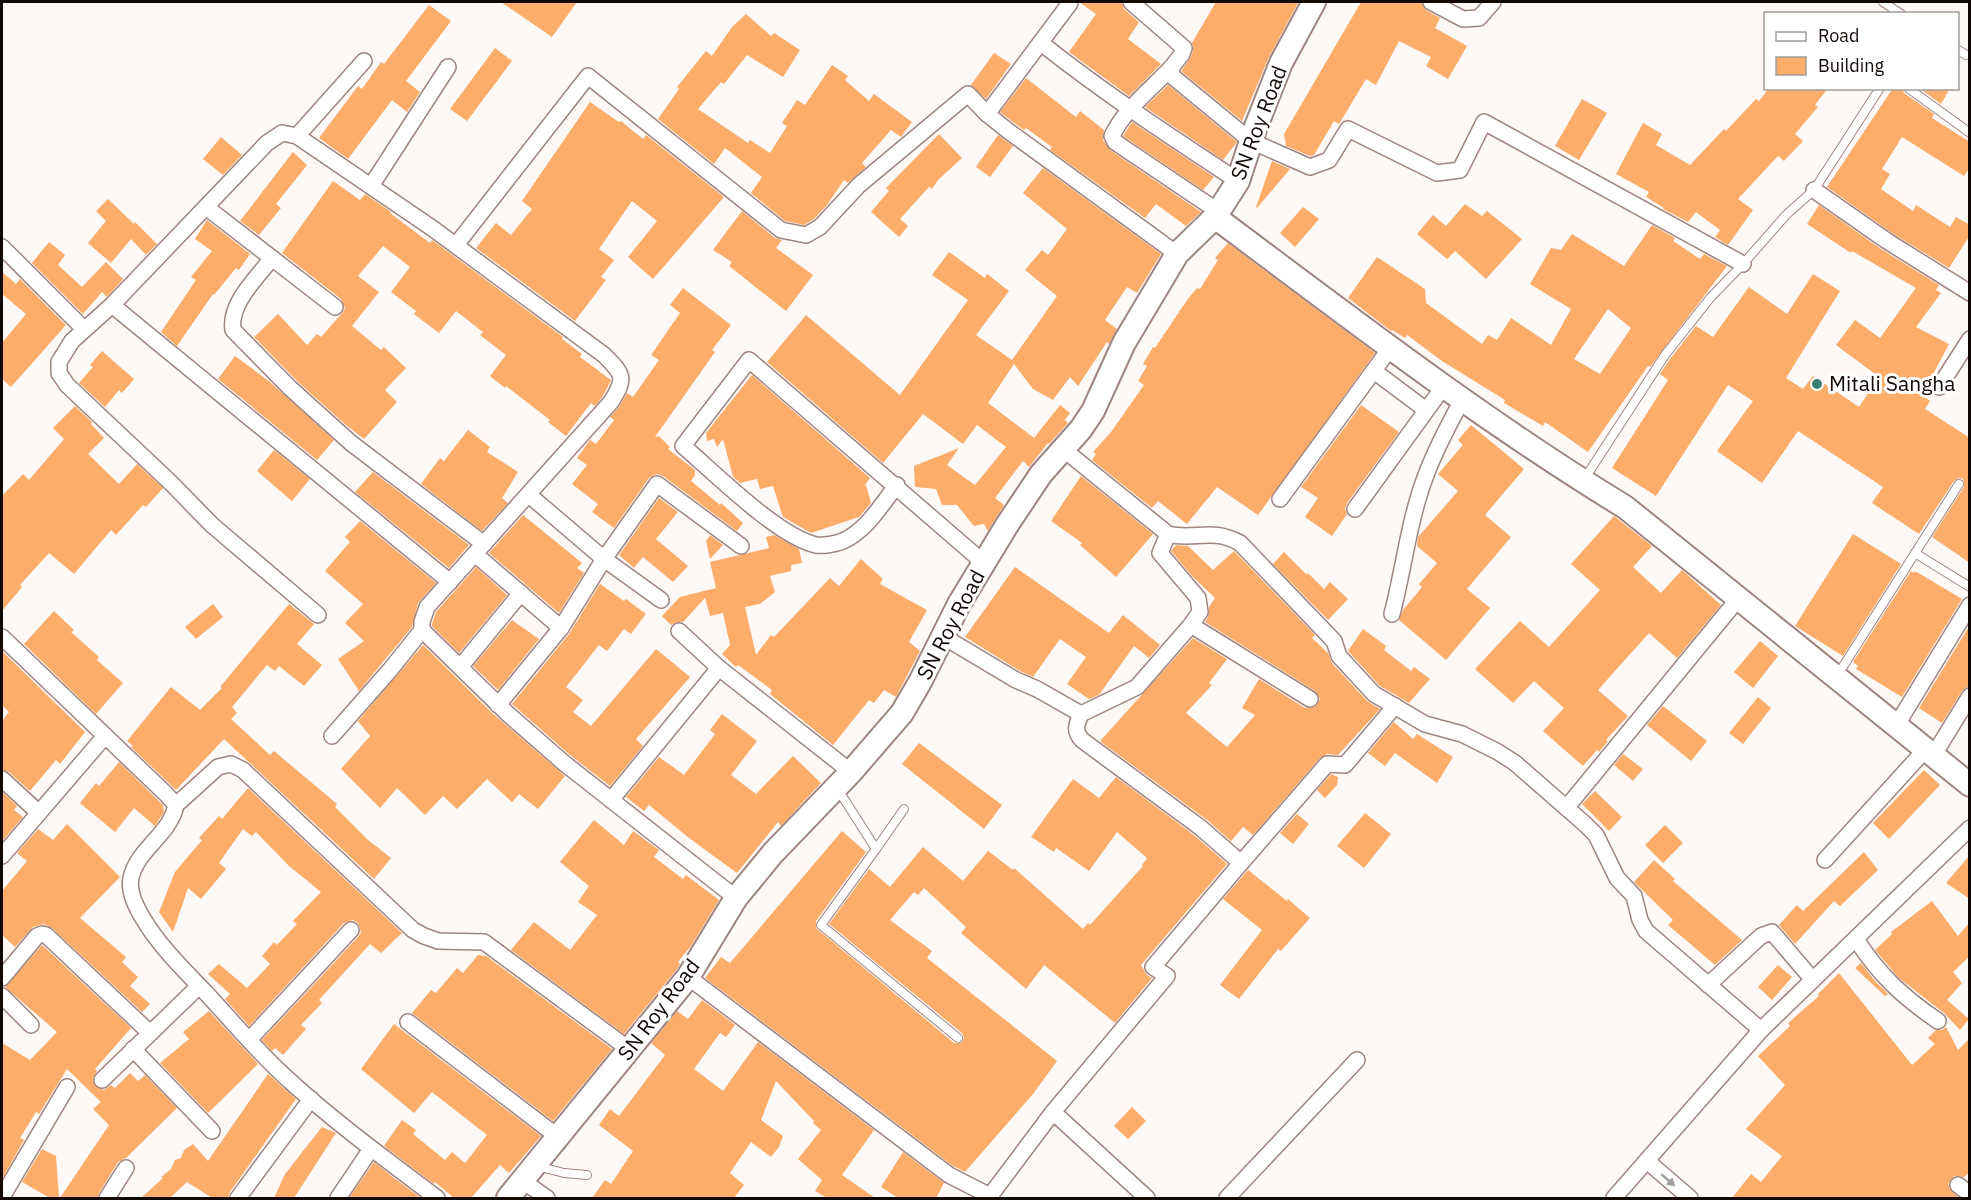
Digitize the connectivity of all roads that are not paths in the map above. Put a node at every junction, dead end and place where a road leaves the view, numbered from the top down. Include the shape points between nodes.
1 (1131, 2) edge
2 (1314, 2) edge
3 (1431, 2) edge
4 (1493, 2) edge
5 (1883, 2) edge
6 (1070, 3) dead end
7 (1898, 12) edge
8 (1041, 43) junction
9 (1959, 51) edge
10 (1965, 56) dead end
11 (364, 61) dead end
12 (448, 67) dead end
13 (1171, 68) junction
14 (1879, 90) edge
15 (1911, 90) edge
16 (1130, 110) junction
17 (987, 114) junction
18 (1970, 133) edge
19 (297, 136) junction
20 (1251, 141) junction
21 (1239, 181) junction
22 (371, 186) junction
23 (1814, 190) junction
24 (206, 207) junction
25 (1216, 214) junction
26 (456, 245) junction
27 (2, 247) edge
28 (1177, 254) junction
29 (272, 258) junction
30 (1743, 264) junction
31 (1970, 293) edge
32 (112, 305) junction
33 (335, 307) dead end
34 (84, 329) junction
35 (1970, 339) edge
36 (1391, 347) junction
37 (1374, 371) junction
38 (1444, 386) junction
39 (1939, 387) dead end
40 (1462, 400) junction
41 (1426, 410) junction
42 (1063, 449) junction
43 (1583, 482) junction
44 (1959, 484) dead end
45 (897, 485) junction
46 (529, 495) junction
47 (1280, 499) dead end
48 (1355, 509) dead end
49 (1168, 534) junction
50 (741, 546) dead end
51 (479, 549) junction
52 (1915, 554) junction
53 (604, 559) junction
54 (984, 562) junction
55 (450, 582) junction
56 (1970, 587) edge
57 (521, 593) junction
58 (1738, 599) junction
59 (661, 600) dead end
60 (1970, 605) edge
61 (1392, 614) dead end
62 (318, 615) dead end
63 (1191, 625) junction
64 (561, 628) junction
65 (422, 630) junction
66 (679, 631) dead end
67 (944, 637) junction
68 (2, 638) edge
69 (461, 666) junction
70 (719, 668) junction
71 (1836, 677) junction
72 (1970, 696) edge
73 (1310, 699) dead end
74 (498, 705) junction
75 (1395, 706) junction
76 (1081, 714) junction
77 (1896, 726) junction
78 (105, 736) junction
79 (332, 736) dead end
80 (1929, 753) junction
81 (2, 779) edge
82 (843, 780) junction
83 (1970, 785) edge
84 (610, 800) junction
85 (176, 805) junction
86 (1567, 807) junction
87 (904, 809) dead end
88 (39, 813) junction
89 (1970, 828) edge
90 (876, 849) junction
91 (2, 856) edge
92 (1825, 860) dead end
93 (1241, 863) junction
94 (736, 898) junction
95 (351, 930) dead end
96 (1856, 939) junction
97 (688, 977) junction
98 (2, 978) edge
99 (1813, 980) junction
100 (1708, 985) junction
101 (199, 986) junction
102 (2, 996) edge
103 (1938, 1021) dead end
104 (408, 1022) dead end
105 (32, 1025) dead end
106 (1761, 1030) junction
107 (150, 1033) junction
108 (958, 1038) dead end
109 (249, 1040) junction
110 (133, 1049) junction
111 (630, 1050) junction
112 (1357, 1060) dead end
113 (102, 1080) dead end
114 (68, 1087) dead end
115 (310, 1099) junction
116 (1053, 1112) junction
117 (212, 1131) dead end
118 (558, 1137) junction
119 (371, 1149) junction
120 (1647, 1161) junction
121 (126, 1168) dead end
122 (529, 1173) junction
123 (587, 1175) dead end
124 (976, 1194) edge
125 (2, 1197) edge
126 (107, 1198) edge
127 (238, 1198) edge
128 (338, 1198) edge
129 (437, 1198) edge
130 (508, 1198) edge
131 (547, 1198) edge
132 (1147, 1198) edge
133 (1227, 1198) edge
134 (1614, 1198) edge
135 (1690, 1198) edge

1 - 13 street via 1184,48
2 - 20 street, SN Roy Road via 1281,63
3 - 4 street via 1463,19 1479,18
5 - 7 lane
6 - 8 street
8 - 16 street
8 - 17 street
9 - 10 lane
11 - 19 street
12 - 22 street
13 - 16 street
13 - 20 street via 1172,76
14 - 23 lane
15 - 18 lane
16 - 21 street
16 - 25 street via 1116,127 1112,136 1115,142
17 - 26 street via 968,94 859,185 820,227 806,235 781,230 588,76
17 - 28 street
19 - 22 street
19 - 24 street via 282,133 267,143
20 - 21 street, SN Roy Road
20 - 30 street via 1310,167 1329,160 1348,129 1437,173 1460,170 1484,122
21 - 25 street, SN Roy Road
22 - 26 street
23 - 30 lane
23 - 31 street
24 - 29 street
24 - 32 street
25 - 28 street, SN Roy Road
25 - 36 street
26 - 46 street via 619,370 621,386 611,402
27 - 34 street
28 - 42 street, SN Roy Road via 1124,343 1093,411
29 - 33 street
29 - 51 street via 237,304 231,319 233,330 351,443
30 - 43 lane via 1665,355
32 - 34 street
32 - 55 street
34 - 62 street via 59,362 59,373 67,385 212,525
35 - 39 street
36 - 37 street
36 - 38 street
37 - 41 street
37 - 47 street
38 - 40 street
38 - 41 street
40 - 43 street
40 - 61 street via 1425,476
41 - 48 street
42 - 49 street
42 - 54 street, SN Roy Road via 1041,474
43 - 58 street via 1625,507
44 - 52 lane
45 - 45 street via 749,360 683,446 778,526 818,546 841,542 862,529
45 - 54 street
46 - 51 street
46 - 53 street
49 - 63 street via 1160,553 1198,598 1200,612
49 - 75 street via 1216,534 1240,543 1334,641 1339,656 1363,683
50 - 53 street via 657,484
51 - 55 street
51 - 57 street
52 - 56 lane
52 - 71 lane
53 - 59 street
53 - 64 street
54 - 67 street, SN Roy Road
55 - 65 street via 427,607
57 - 64 street
57 - 69 street
58 - 71 street
58 - 86 street
60 - 77 street
63 - 73 street
63 - 76 street via 1137,687
64 - 74 street
65 - 69 street
65 - 79 street
66 - 70 street
67 - 76 street
67 - 82 street, SN Roy Road via 902,713
68 - 78 street
69 - 74 street
70 - 82 street
70 - 84 street
71 - 77 street
72 - 80 street
74 - 84 street
75 - 86 street via 1425,724 1481,742 1515,763
75 - 93 street via 1346,765 1327,764
76 - 93 street via 1076,726 1082,740 1201,828
77 - 80 street
78 - 85 street
78 - 88 street
80 - 83 street
80 - 92 street
81 - 88 street
82 - 90 lane
82 - 94 street, SN Roy Road
84 - 94 street
85 - 101 street via 173,817 141,858 131,878 132,896 145,922
85 - 111 street via 218,767 231,764 243,770 413,930 438,941 484,942
86 - 100 street via 1596,835 1617,878 1634,896 1646,931
87 - 90 lane
88 - 91 street
89 - 96 street
90 - 108 lane via 821,925
93 - 116 street via 1153,967 1167,976
94 - 97 street, SN Roy Road
95 - 109 street
96 - 99 street
96 - 103 street via 1901,994
97 - 111 street, SN Roy Road
97 - 124 street
98 - 107 street via 37,936 46,935
99 - 100 street via 1772,932 1761,936
99 - 106 street
100 - 106 street
101 - 107 street
101 - 109 street
102 - 105 street
104 - 118 street
106 - 120 street
107 - 110 street
109 - 115 street
110 - 113 street
110 - 117 street
111 - 118 street, SN Roy Road
112 - 133 street
114 - 125 street
115 - 119 street
115 - 127 street
116 - 124 street via 990,1196
116 - 132 street
118 - 122 street, SN Roy Road
119 - 128 street
119 - 129 street
120 - 134 street
120 -> 135 street
121 - 126 street
122 - 123 lane
122 - 130 street, SN Roy Road
122 - 131 street

